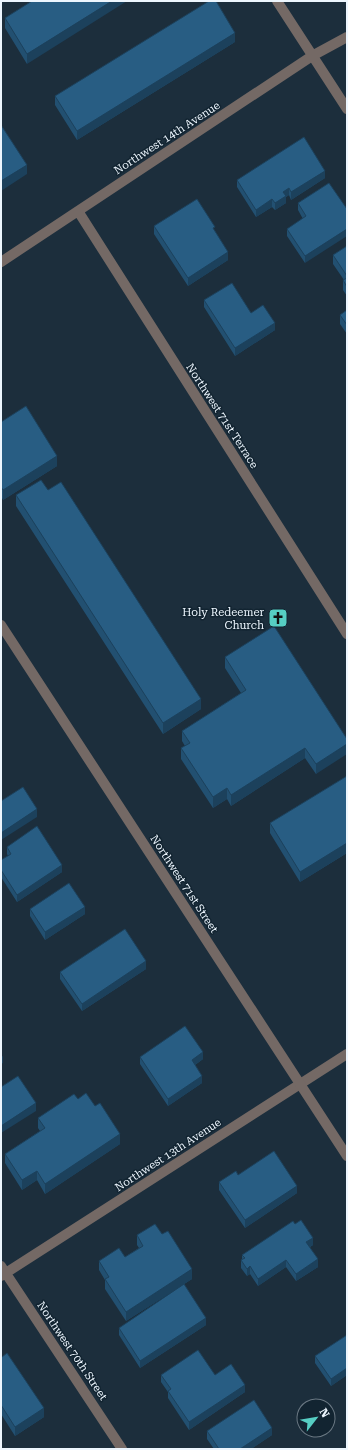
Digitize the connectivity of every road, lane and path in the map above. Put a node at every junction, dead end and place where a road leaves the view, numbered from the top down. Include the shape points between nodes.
1 (277, 1) edge
2 (347, 37) edge
3 (312, 56) junction
4 (347, 109) edge
5 (78, 211) junction
6 (1, 262) edge
7 (1, 626) edge
8 (347, 634) edge
9 (347, 1054) edge
10 (301, 1085) junction
11 (347, 1156) edge
12 (2, 1271) edge
13 (122, 1449) edge

1 - 3 street
2 - 3 street, Northwest 14th Avenue
3 - 4 street
3 - 5 street, Northwest 14th Avenue
5 - 6 street, Northwest 14th Avenue
5 - 8 street, Northwest 71st Terrace
7 - 10 street, Northwest 71st Street
9 - 10 street, Northwest 13th Avenue
10 - 11 street, Northwest 71st Street
10 - 12 street, Northwest 13th Avenue
12 - 13 street, Northwest 70th Street

